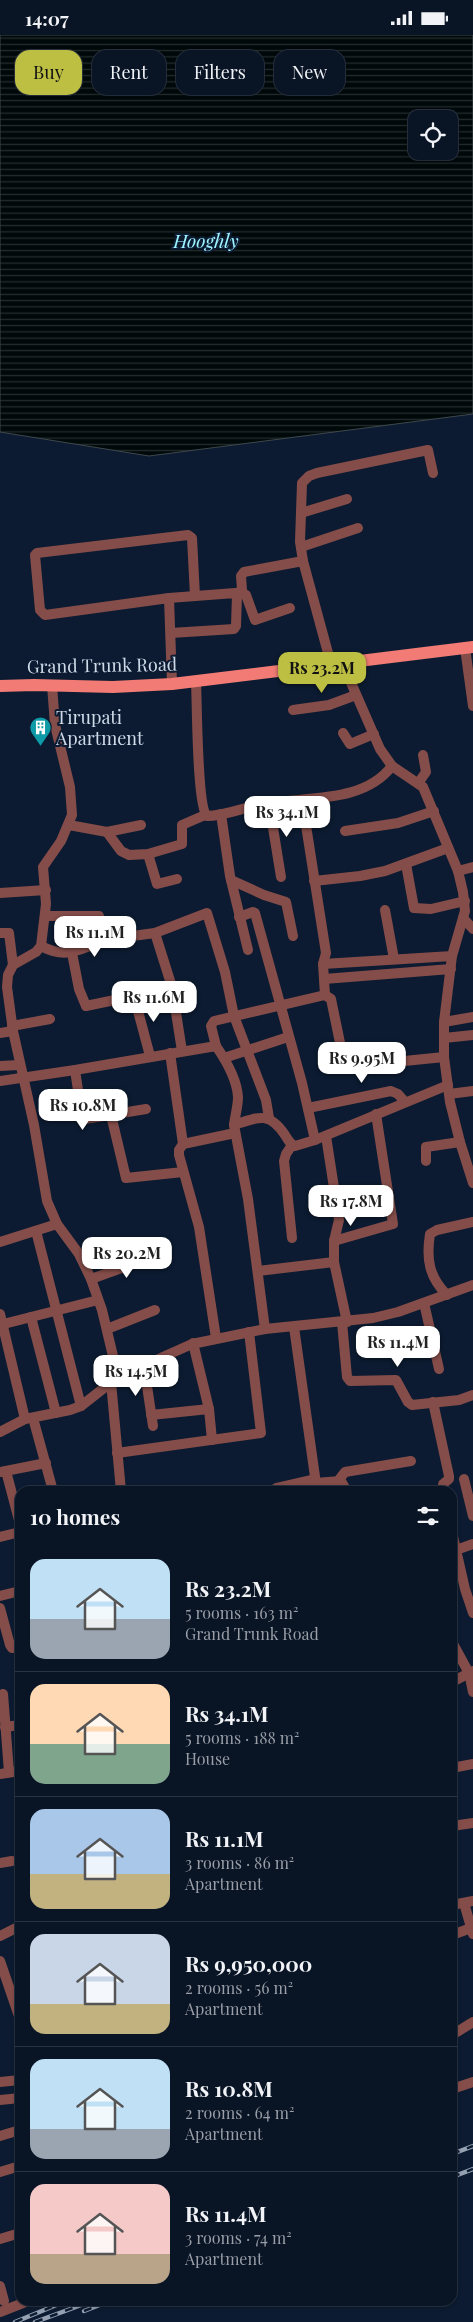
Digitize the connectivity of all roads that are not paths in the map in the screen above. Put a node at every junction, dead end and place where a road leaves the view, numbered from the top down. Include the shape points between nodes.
1 (433, 473) dead end
2 (346, 499) dead end
3 (301, 513) junction
4 (358, 528) dead end
5 (301, 547) junction
6 (303, 561) junction
7 (238, 593) junction
8 (195, 596) junction
9 (169, 598) junction
10 (290, 608) dead end
11 (171, 633) junction
12 (469, 647) edge
13 (336, 663) junction
14 (196, 681) junction
15 (172, 684) junction
16 (52, 685) junction
17 (0, 686) edge
18 (356, 695) junction
19 (473, 706) edge
20 (293, 710) dead end
21 (343, 733) dead end
22 (374, 734) junction
23 (423, 755) dead end
24 (392, 766) junction
25 (419, 782) junction
26 (302, 799) junction
27 (269, 803) junction
28 (434, 811) junction
29 (220, 814) junction
30 (205, 815) junction
31 (69, 825) junction
32 (140, 825) dead end
33 (345, 831) dead end
34 (107, 832) junction
35 (448, 847) junction
36 (148, 854) junction
37 (406, 864) junction
38 (473, 867) edge
39 (458, 871) junction
40 (280, 877) dead end
41 (177, 879) dead end
42 (231, 881) junction
43 (314, 881) junction
44 (46, 890) junction
45 (0, 893) edge
46 (465, 901) junction
47 (384, 910) dead end
48 (99, 915) dead end
49 (46, 916) junction
50 (239, 917) junction
51 (463, 918) junction
52 (473, 929) edge
53 (0, 933) edge
54 (155, 933) junction
55 (293, 936) dead end
56 (41, 946) junction
57 (248, 950) dead end
58 (72, 953) junction
59 (452, 956) junction
60 (394, 959) junction
61 (323, 964) junction
62 (13, 965) junction
63 (451, 969) junction
64 (324, 979) junction
65 (325, 995) junction
66 (281, 1006) junction
67 (234, 1016) junction
68 (473, 1017) edge
69 (50, 1019) dead end
70 (444, 1022) junction
71 (13, 1029) junction
72 (0, 1033) edge
73 (473, 1035) edge
74 (288, 1037) junction
75 (444, 1038) junction
76 (216, 1045) junction
77 (247, 1049) junction
78 (182, 1051) junction
79 (170, 1053) junction
80 (150, 1056) junction
81 (444, 1057) junction
82 (224, 1058) junction
83 (20, 1065) junction
84 (0, 1066) edge
85 (75, 1070) junction
86 (22, 1079) junction
87 (0, 1081) edge
88 (448, 1090) junction
89 (473, 1091) edge
90 (405, 1102) junction
91 (308, 1107) junction
92 (146, 1109) dead end
93 (376, 1113) junction
94 (112, 1115) junction
95 (269, 1118) junction
96 (234, 1129) junction
97 (326, 1135) junction
98 (315, 1140) junction
99 (460, 1142) junction
100 (184, 1144) junction
101 (292, 1145) junction
102 (426, 1161) dead end
103 (183, 1172) junction
104 (473, 1183) edge
105 (473, 1222) edge
106 (57, 1224) junction
107 (36, 1231) junction
108 (292, 1238) dead end
109 (334, 1241) junction
110 (0, 1242) edge
111 (155, 1256) dead end
112 (334, 1262) junction
113 (258, 1271) junction
114 (91, 1279) junction
115 (473, 1285) edge
116 (446, 1295) junction
117 (98, 1300) junction
118 (424, 1303) junction
119 (155, 1310) dead end
120 (57, 1311) junction
121 (31, 1317) junction
122 (1, 1321) edge
123 (345, 1322) junction
124 (294, 1327) junction
125 (107, 1329) junction
126 (265, 1329) junction
127 (250, 1332) junction
128 (216, 1338) junction
129 (193, 1343) junction
130 (144, 1366) junction
131 (439, 1369) dead end
132 (115, 1380) junction
133 (473, 1395) edge
134 (433, 1401) junction
135 (81, 1406) junction
136 (209, 1409) junction
137 (56, 1413) junction
138 (29, 1418) junction
139 (0, 1432) edge
140 (212, 1440) junction
141 (118, 1453) junction
142 (411, 1461) dead end
143 (46, 1463) junction
144 (3, 1472) edge
145 (469, 1479) edge
146 (338, 1481) junction
147 (316, 1484) edge
148 (52, 1486) edge
149 (120, 1486) edge
150 (296, 1486) edge
151 (344, 1486) edge
152 (445, 1486) edge
153 (450, 1486) edge
154 (15, 1509) edge
155 (473, 1516) edge
156 (15, 1532) edge
157 (0, 1537) edge
158 (473, 1543) edge
159 (457, 1550) edge
160 (457, 1555) edge
161 (15, 1592) edge
162 (0, 1596) edge
163 (0, 1608) edge
164 (473, 1613) edge
165 (4, 1638) edge
166 (15, 1648) edge
167 (457, 1651) edge
168 (471, 1672) edge
169 (457, 1679) edge
170 (473, 1692) edge
171 (4, 1694) dead end
172 (3, 1723) edge
173 (473, 1764) edge
174 (457, 1766) edge
175 (4, 1773) edge
176 (473, 1823) edge
177 (457, 1825) edge
178 (12, 1861) dead end
179 (0, 1863) edge
180 (468, 1902) edge
181 (15, 1928) edge
182 (472, 1931) edge
183 (457, 1934) edge
184 (0, 1936) edge
185 (0, 1961) edge
186 (15, 2004) edge
187 (473, 2021) edge
188 (457, 2032) edge
189 (15, 2080) edge
190 (0, 2082) edge
191 (473, 2082) edge
192 (457, 2087) edge
193 (15, 2098) edge
194 (0, 2100) edge
195 (15, 2132) edge
196 (0, 2136) edge
197 (15, 2168) edge
198 (0, 2172) edge
199 (15, 2234) edge
200 (0, 2239) edge
201 (0, 2286) edge
202 (4, 2301) dead end
203 (15, 2306) edge
204 (0, 2311) edge

1 - 3 street via 428,450 317,473 302,483
2 - 3 street
3 - 5 street
4 - 5 street
5 - 6 street
6 - 7 street via 244,572
6 - 13 street
7 - 8 street
7 - 10 street via 246,595 254,620
7 - 11 street via 234,629
8 - 9 street
8 - 9 street via 192,538 188,535 35,555 40,610 45,615
9 - 11 street
11 - 15 street
12 - 13 main road, Grand Trunk Road
12 - 19 street
13 - 14 main road, Grand Trunk Road
13 - 18 street
14 - 15 main road, Grand Trunk Road
14 - 30 street via 200,782
15 - 16 main road, Grand Trunk Road via 113,687
16 - 17 main road, Grand Trunk Road
16 - 31 street via 54,725 71,794
18 - 20 street via 329,705
18 - 22 street
21 - 22 street via 350,744
22 - 24 street
23 - 25 street via 426,772
24 - 25 street
24 - 26 street via 380,780 364,789
25 - 28 street
26 - 27 street
26 - 43 street
27 - 29 street
27 - 40 street
28 - 33 street via 398,823
28 - 35 street
29 - 30 street
29 - 42 street
30 - 36 street via 182,825 182,844
31 - 34 street
31 - 44 street via 45,863
32 - 34 street
34 - 36 street via 125,854
35 - 37 street
35 - 39 street
36 - 41 street via 157,885
37 - 43 street via 360,876
37 - 46 street via 414,908 431,909
38 - 39 street
39 - 46 street
42 - 50 street
42 - 55 street via 286,902
43 - 61 street via 326,953
44 - 45 street
44 - 49 street
46 - 51 street
47 - 60 street
48 - 49 street
49 - 56 street
50 - 57 street
50 - 66 street via 255,913
51 - 52 street
51 - 59 street
53 - 62 street via 9,933
54 - 58 street via 108,940
54 - 67 street via 208,913
54 - 78 street via 172,987
56 - 58 street via 58,953
56 - 62 street via 36,953
58 - 80 street via 86,1006 133,995
59 - 60 street
59 - 63 street
60 - 61 street
61 - 64 street
62 - 71 street via 7,987
63 - 64 street
63 - 70 street
64 - 65 street
65 - 66 street
65 - 81 street via 332,1001 345,1067
66 - 67 street
66 - 74 street
67 - 76 street via 212,1023
67 - 77 street
68 - 70 street
69 - 71 street
70 - 75 street
71 - 72 street
71 - 83 street
73 - 75 street
74 - 77 street
74 - 91 street
75 - 81 street
76 - 78 street
76 - 82 street
77 - 82 street
77 - 95 street via 266,1100
78 - 79 street
79 - 80 street
79 - 100 street
80 - 85 street
81 - 88 street
82 - 96 street via 238,1095
83 - 84 street
83 - 86 street
85 - 86 street
85 - 94 street via 84,1118
86 - 87 street
86 - 106 street via 34,1125 43,1187
88 - 89 street
88 - 90 street
88 - 99 street
90 - 91 street via 391,1091
90 - 93 street
91 - 98 street
92 - 94 street
93 - 97 street
93 - 109 street via 393,1224
94 - 103 street via 126,1178
95 - 96 street via 253,1119
95 - 101 street
96 - 100 street
96 - 113 street
97 - 98 street
97 - 109 street via 338,1220
98 - 101 street
99 - 102 street via 426,1147
99 - 104 street
100 - 103 street via 178,1152
101 - 108 street via 284,1161
103 - 128 street via 199,1227
105 - 116 street via 430,1234 432,1272 435,1283
106 - 107 street
106 - 114 street via 79,1254
107 - 110 street
107 - 120 street
109 - 112 street
111 - 114 street
112 - 113 street
112 - 123 street
113 - 126 street
114 - 117 street
115 - 116 street
116 - 118 street
117 - 120 street
117 - 125 street
118 - 123 street via 386,1315
118 - 131 street
119 - 125 street
120 - 121 street
120 - 135 street
121 - 122 street
121 - 137 street
122 - 138 street
123 - 124 street
123 - 134 street via 347,1377 350,1381 396,1380 410,1404
124 - 126 street
124 - 147 street
125 - 132 street
126 - 127 street
127 - 128 street
127 - 140 street via 261,1433
128 - 129 street
129 - 130 street
129 - 136 street
130 - 132 street
130 - 136 street via 152,1420
132 - 135 street
132 - 141 street
133 - 134 street via 459,1400
134 - 152 street via 449,1476
135 - 137 street
136 - 140 street
137 - 138 street
138 - 139 street
138 - 143 street
140 - 141 street
141 - 149 street
142 - 146 street via 345,1472
143 - 144 street
143 - 148 street
144 - 154 street
145 - 153 street
145 - 155 street
146 - 147 street
146 - 151 street
147 - 150 street
156 - 157 street
158 - 159 street
160 - 164 street
161 - 162 street
163 - 165 street
165 - 166 street
167 - 168 street
168 - 169 street
168 - 170 street
171 - 172 street
172 - 175 street
173 - 174 street
176 - 177 street
178 - 179 street
180 - 182 street
181 - 184 street
182 - 183 street
185 - 186 street
187 - 188 street
189 - 190 street
191 - 192 street
193 - 194 street
195 - 196 street
197 - 198 street
199 - 200 street
201 - 202 street
203 - 204 street

